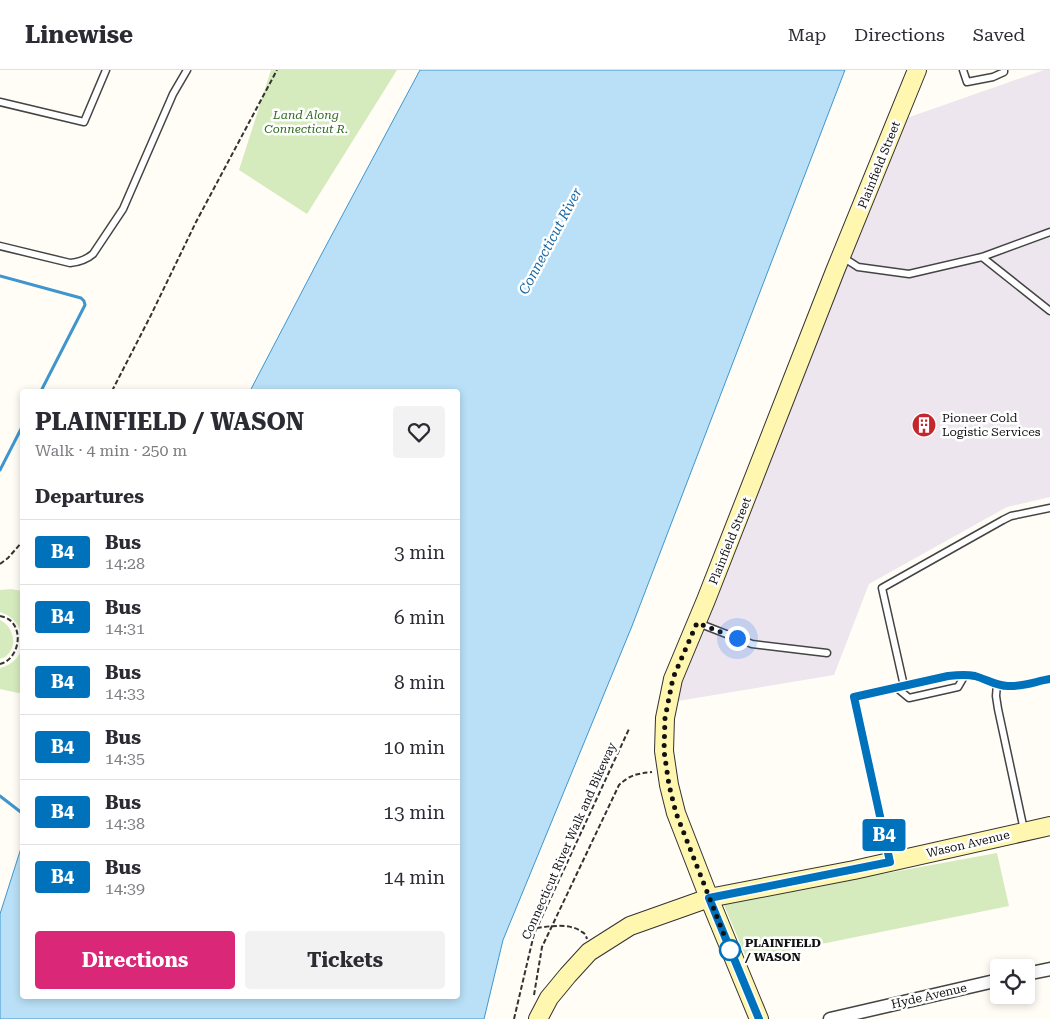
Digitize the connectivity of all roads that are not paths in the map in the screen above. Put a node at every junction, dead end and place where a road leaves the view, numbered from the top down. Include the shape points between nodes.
1 (106, 70) edge
2 (187, 70) edge
3 (917, 70) edge
4 (963, 70) edge
5 (1004, 70) edge
6 (0, 102) edge
7 (1050, 232) edge
8 (0, 246) edge
9 (841, 256) junction
10 (982, 256) junction
11 (1050, 311) edge
12 (1050, 508) edge
13 (697, 623) junction
14 (827, 653) dead end
15 (965, 675) junction
16 (1050, 678) edge
17 (997, 684) junction
18 (901, 687) junction
19 (1050, 826) edge
20 (1025, 832) junction
21 (890, 862) junction
22 (709, 898) junction
23 (1050, 969) edge
24 (1035, 972) edge
25 (990, 982) edge
26 (540, 1014) edge
27 (759, 1019) edge
28 (830, 1019) edge

1 - 6 lane via 84,122
2 - 8 lane via 173,94 123,209 93,254 70,263
3 - 9 street, Plainfield Street
4 - 5 lane via 967,82 993,77
7 - 10 lane
9 - 10 lane via 858,267 909,274
9 - 13 street, Plainfield Street
10 - 11 lane
12 - 18 lane via 1011,516 882,588
13 - 14 lane via 752,644
13 - 22 street, Plainfield Street via 673,678 665,718 664,751 676,813
15 - 17 lane
15 - 18 lane
15 - 18 lane via 958,687 908,698
16 - 17 lane via 1021,685
17 - 20 lane via 998,709
18 - 21 lane via 854,697
19 - 20 street, Wason Avenue
20 - 21 street, Wason Avenue
21 - 22 street, Wason Avenue
22 - 26 street, Wason Avenue via 630,926 588,952 549,998
22 - 27 street, Plainfield Street
23 - 24 street
25 - 28 street, Hyde Avenue

